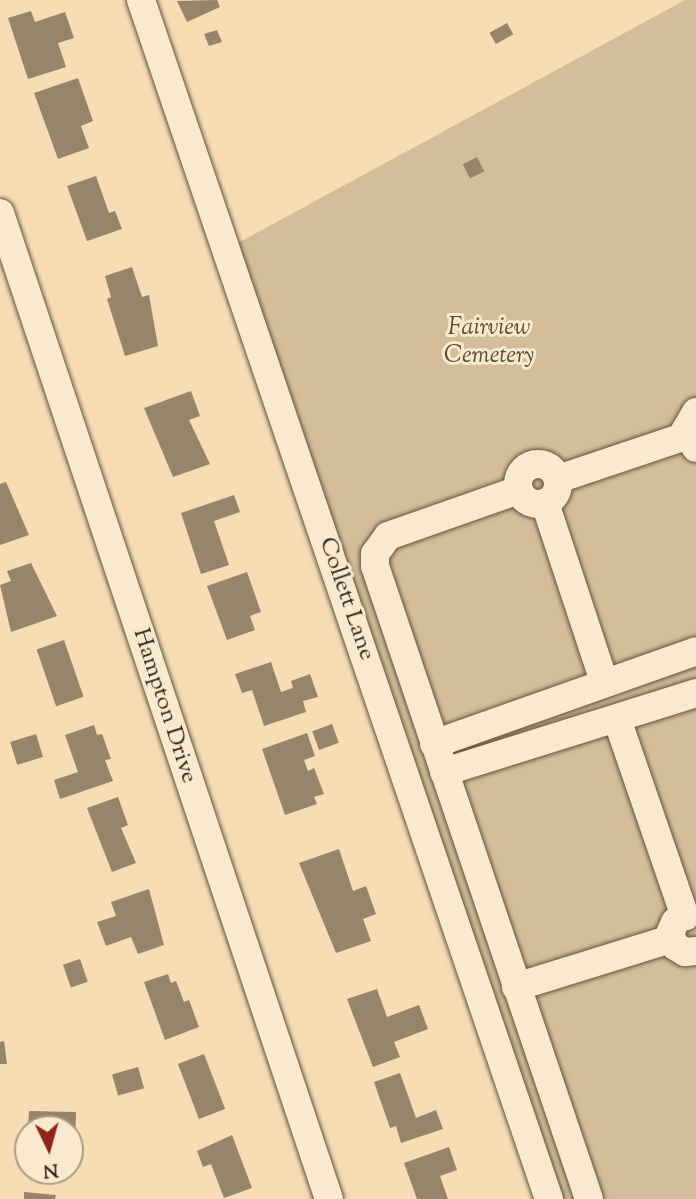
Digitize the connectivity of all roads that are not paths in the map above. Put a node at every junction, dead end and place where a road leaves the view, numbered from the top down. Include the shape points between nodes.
1 (141, 0) edge
2 (0, 213) edge
3 (693, 432) edge
4 (519, 490) junction
5 (552, 491) junction
6 (696, 652) edge
7 (604, 681) junction
8 (696, 693) edge
9 (617, 719) junction
10 (434, 744) junction
11 (444, 772) junction
12 (689, 939) edge
13 (516, 987) junction
14 (329, 1199) edge
15 (549, 1199) edge
16 (589, 1199) edge

1 - 15 street, Collett Lane
2 - 14 street, Hampton Drive
3 - 5 street
4 - 5 street via 529,502
4 - 5 street via 521,474 531,465 548,466
4 - 10 street via 399,530 379,543 375,554
5 - 7 street
6 - 7 street
7 - 9 street via 618,682 628,692 629,706
7 - 10 street
8 - 9 street
9 - 11 street
9 - 12 street
10 - 11 street
11 - 13 street
12 - 13 street
13 - 16 street

